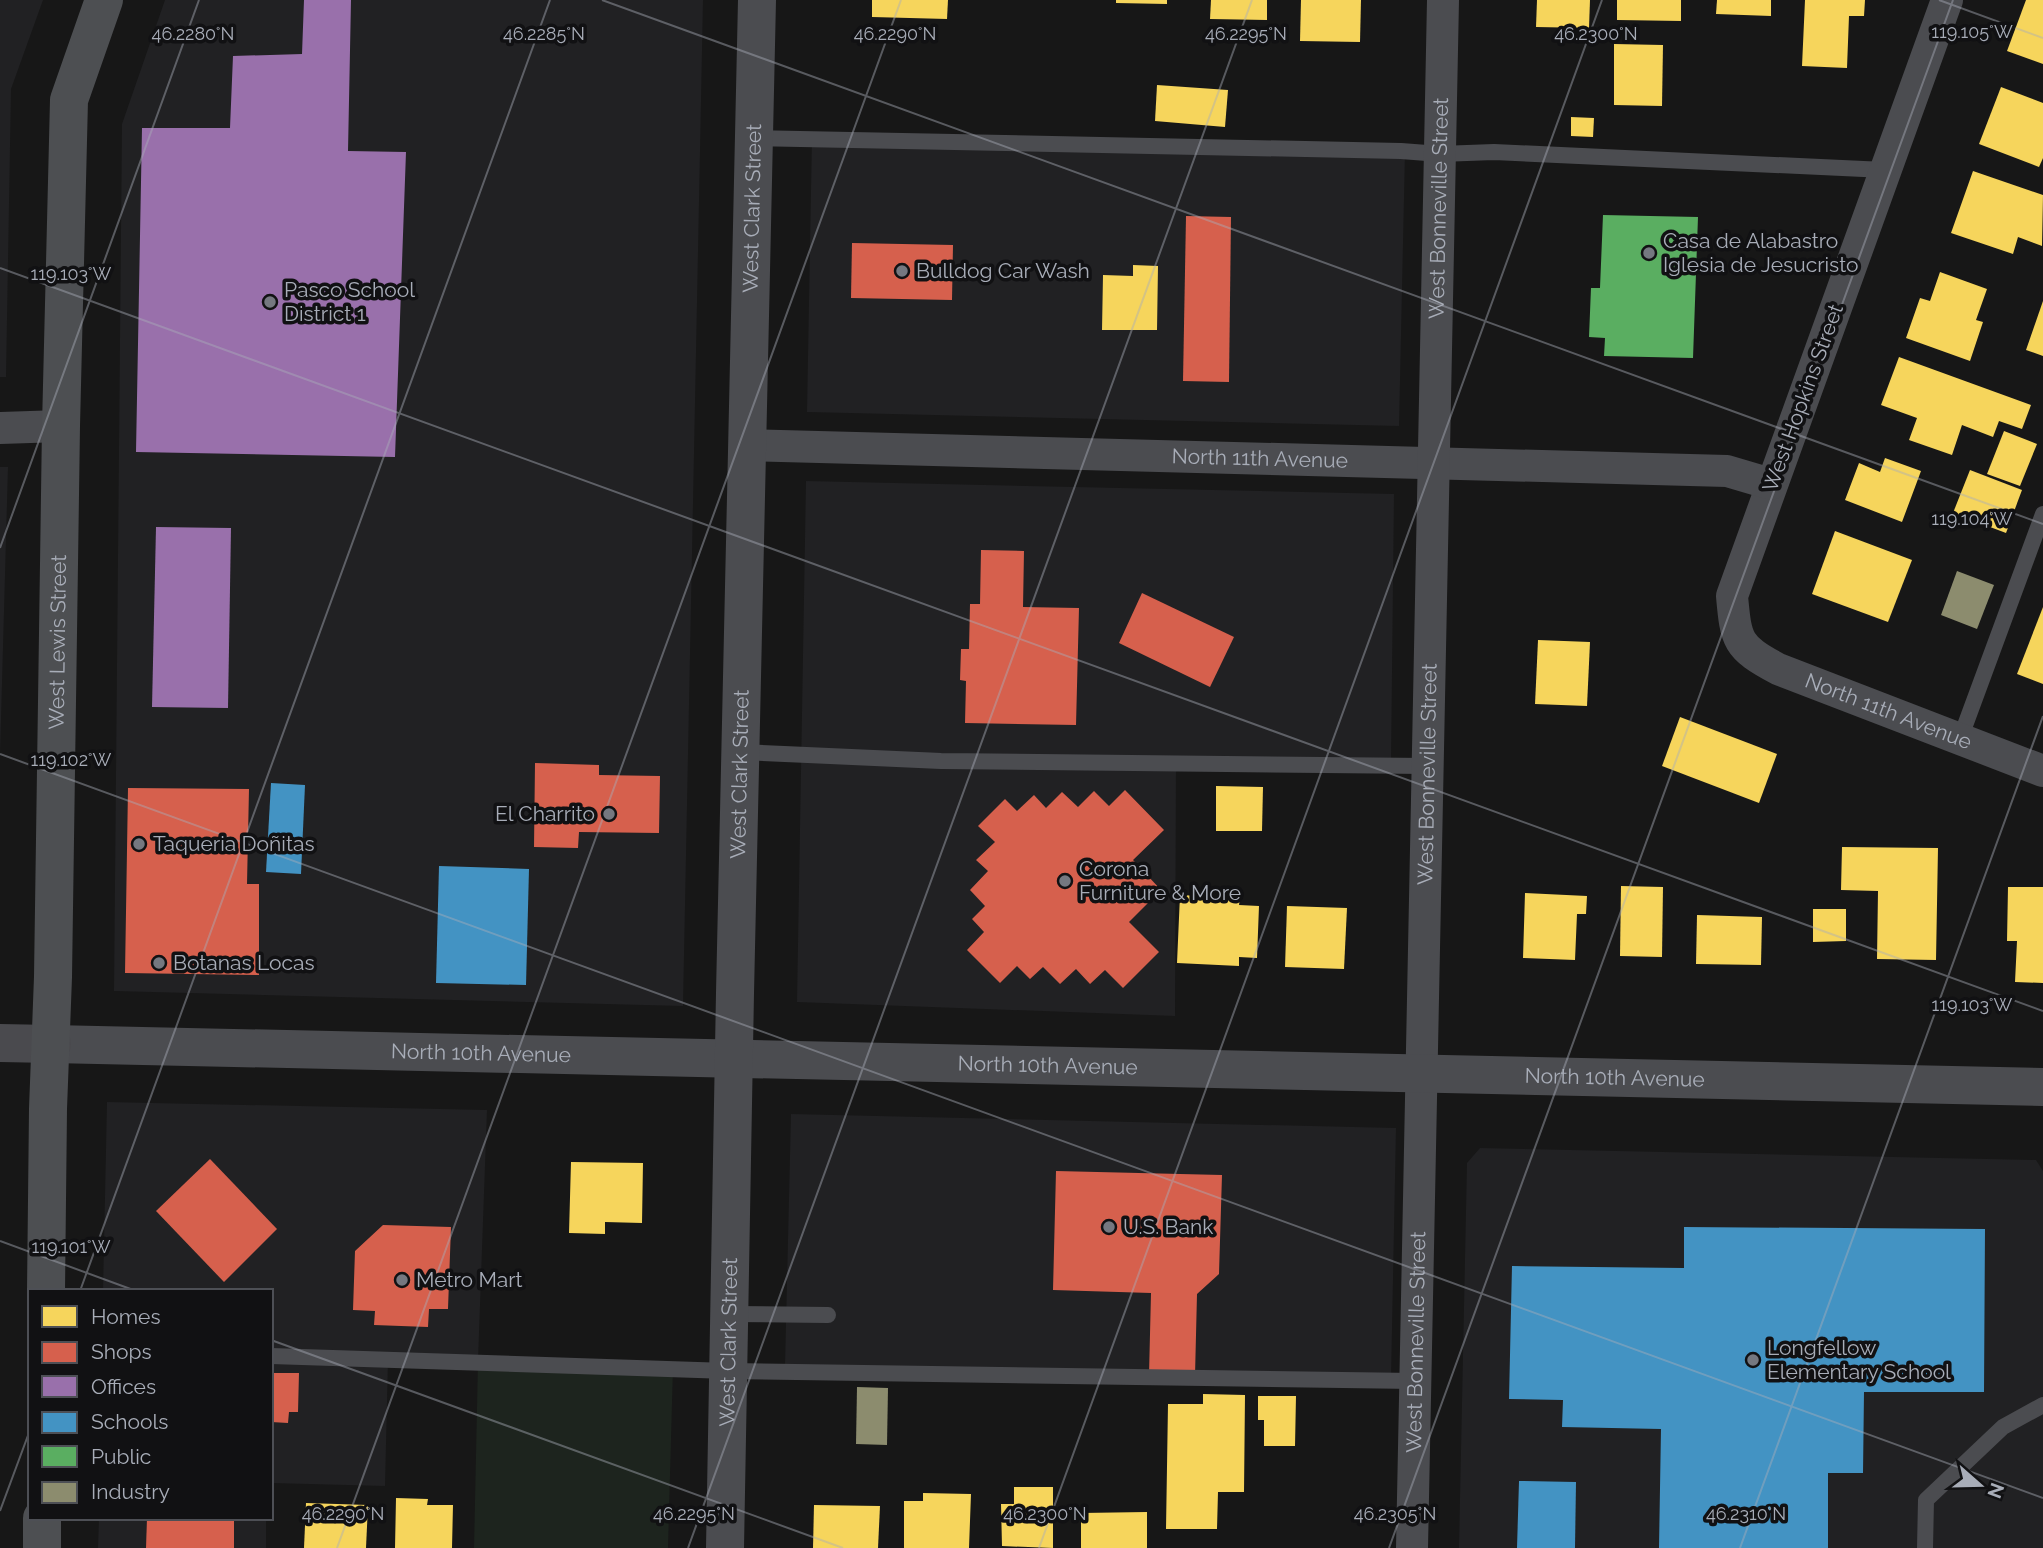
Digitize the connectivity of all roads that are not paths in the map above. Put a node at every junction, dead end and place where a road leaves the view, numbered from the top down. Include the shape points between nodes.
1 (104, 0) edge
2 (757, 0) edge
3 (1443, 0) edge
4 (1947, 0) edge
5 (754, 138) junction
6 (1440, 154) junction
7 (1885, 170) junction
8 (61, 426) junction
9 (0, 428) edge
10 (747, 444) junction
11 (1434, 463) junction
12 (1771, 484) junction
13 (2043, 514) edge
14 (1739, 641) joint
15 (1960, 739) junction
16 (741, 752) junction
17 (1427, 766) junction
18 (2043, 771) edge
19 (0, 1043) edge
20 (51, 1044) junction
21 (734, 1059) junction
22 (1421, 1073) junction
23 (2043, 1087) edge
24 (46, 1289) edge
25 (729, 1314) junction
26 (828, 1315) dead end
27 (273, 1356) edge
28 (728, 1371) junction
29 (1415, 1381) junction
30 (2043, 1405) edge
31 (42, 1520) edge
32 (42, 1548) edge
33 (725, 1548) edge
34 (1412, 1548) edge
35 (1924, 1548) edge

1 - 8 main road, West Lewis Street via 69,100
2 - 5 street, West Clark Street
3 - 6 street, West Bonneville Street
4 - 7 street, West Hopkins Street
5 - 6 lane
5 - 10 street, West Clark Street
6 - 7 lane via 1493,152
6 - 11 street, West Bonneville Street
7 - 12 street, West Hopkins Street
8 - 9 street
8 - 20 main road, West Lewis Street
10 - 11 street, North 11th Avenue
10 - 16 street, West Clark Street
11 - 12 street, North 11th Avenue via 1727,471
11 - 17 street, West Bonneville Street
12 - 14 street, West Hopkins Street via 1732,596
13 - 15 lane
14 - 15 street, North 11th Avenue via 1777,669
15 - 18 street, North 11th Avenue
16 - 17 lane via 941,761
16 - 21 street, West Clark Street
17 - 22 street, West Bonneville Street
19 - 20 main road
20 - 21 street, North 10th Avenue
20 - 24 main road, West Lewis Street
21 - 22 street, North 10th Avenue
21 - 25 street, West Clark Street
22 - 23 street, North 10th Avenue
22 - 29 street, West Bonneville Street
25 - 26 lane
25 - 28 street, West Clark Street
27 - 28 lane
28 - 29 lane
28 - 33 street, West Clark Street
29 - 34 street, West Bonneville Street
30 - 35 lane via 2003,1427 1926,1500
31 - 32 main road

